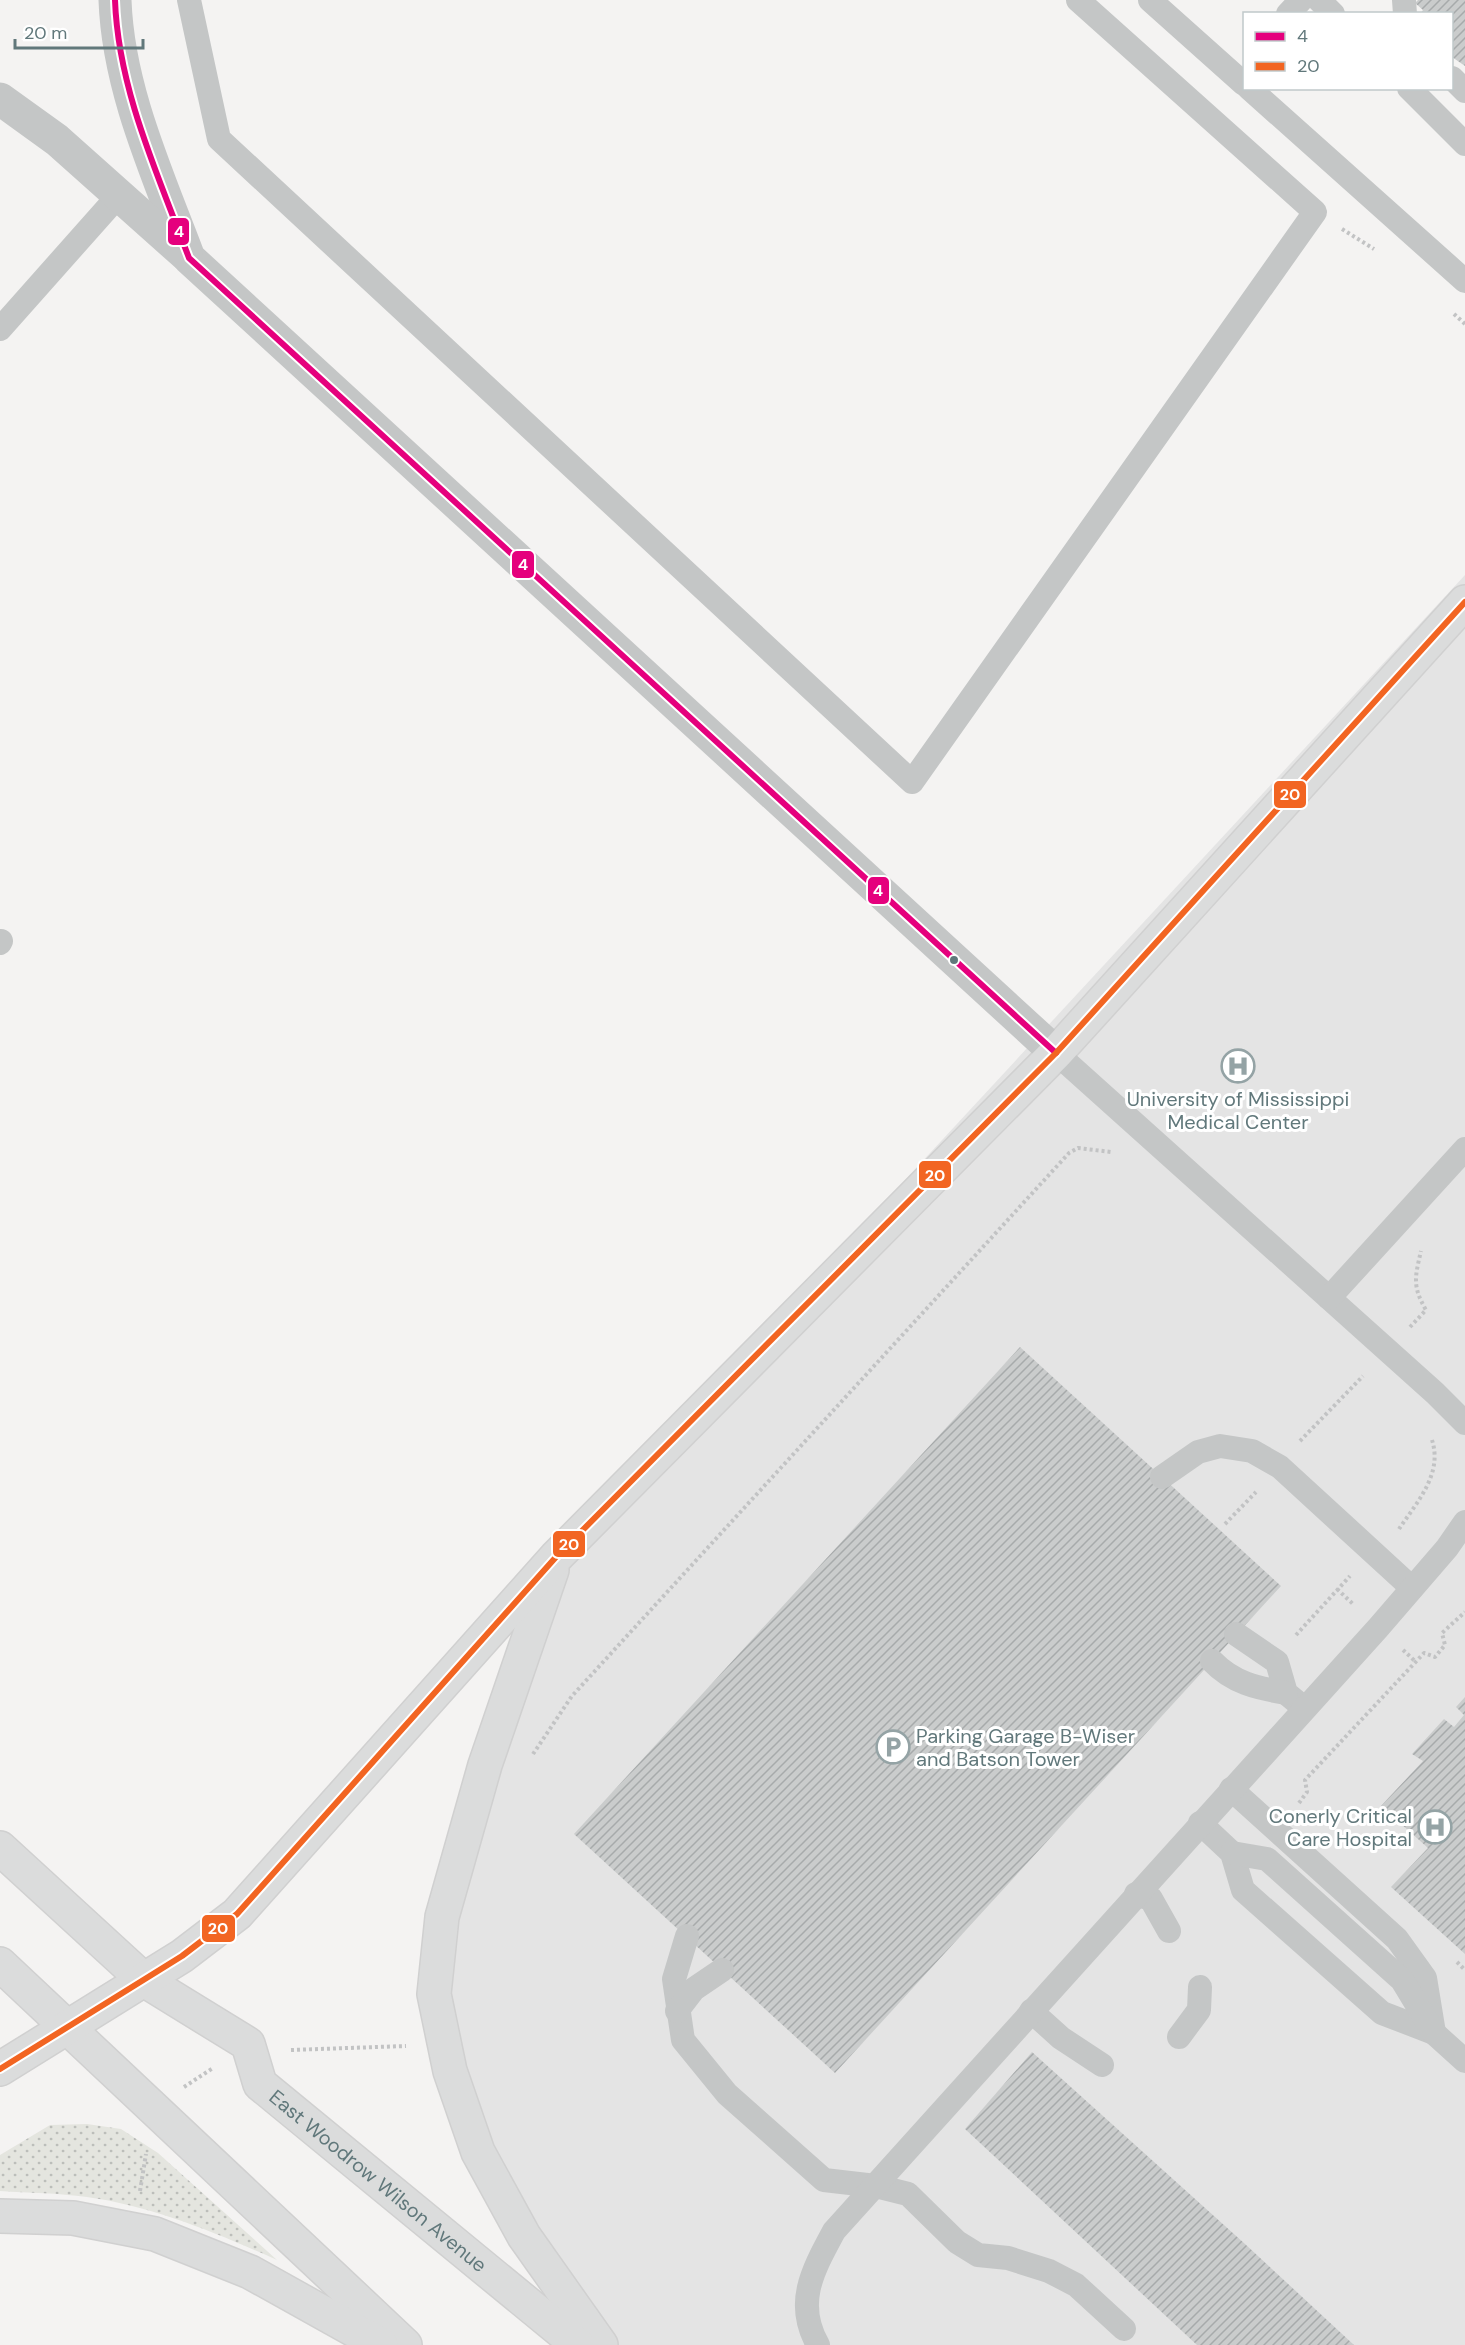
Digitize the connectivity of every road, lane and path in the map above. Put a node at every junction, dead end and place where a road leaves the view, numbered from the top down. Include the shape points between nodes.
1 (115, 0) edge
2 (189, 0) edge
3 (1078, 0) edge
4 (1150, 0) edge
5 (1301, 0) edge
6 (1319, 0) edge
7 (1290, 12) edge
8 (1331, 12) edge
9 (1243, 77) edge
10 (1453, 79) edge
11 (1257, 90) edge
12 (1411, 90) edge
13 (1465, 91) edge
14 (0, 99) edge
15 (1465, 144) edge
16 (119, 195) junction
17 (189, 258) junction
18 (1465, 281) edge
19 (0, 329) edge
20 (1465, 602) edge
21 (1056, 1053) junction
22 (1465, 1149) edge
23 (1119, 1156) dead end
24 (1329, 1298) junction
25 (1465, 1424) edge
26 (1431, 1438) dead end
27 (1162, 1477) dead end
28 (1465, 1522) edge
29 (1375, 1554) junction
30 (1456, 1554) edge
31 (556, 1557) junction
32 (1412, 1588) junction
33 (1465, 1612) edge
34 (1236, 1634) dead end
35 (1212, 1661) dead end
36 (1277, 1662) junction
37 (1295, 1700) junction
38 (528, 1763) dead end
39 (1232, 1789) junction
40 (1297, 1806) dead end
41 (1200, 1823) junction
42 (0, 1848) edge
43 (1232, 1853) junction
44 (1136, 1894) junction
45 (1169, 1931) dead end
46 (687, 1936) dead end
47 (1448, 1954) dead end
48 (0, 1964) edge
49 (722, 1970) dead end
50 (1465, 1970) edge
51 (144, 1980) junction
52 (1200, 1987) dead end
53 (437, 2011) junction
54 (678, 2011) junction
55 (1031, 2011) junction
56 (70, 2027) junction
57 (1434, 2033) junction
58 (1179, 2037) dead end
59 (248, 2044) junction
60 (1465, 2061) edge
61 (1102, 2065) dead end
62 (0, 2069) edge
63 (153, 2107) junction
64 (148, 2146) dead end
65 (876, 2186) junction
66 (138, 2199) dead end
67 (0, 2216) edge
68 (1124, 2329) dead end
69 (381, 2345) edge
70 (405, 2345) edge
71 (578, 2345) edge
72 (601, 2345) edge
73 (818, 2345) edge

1 - 17 street via 116,27 137,120
2 - 3 lane via 219,139 912,782 1316,212
4 - 9 lane
5 - 7 lane
6 - 8 lane
10 - 13 lane
11 - 18 lane
12 - 15 lane
14 - 16 street via 57,140
16 - 17 street
16 - 19 lane
17 - 21 street
20 - 21 main road
21 - 24 lane
21 - 31 main road
22 - 24 lane
23 - 38 path via 1110,1151 1078,1148 1069,1153 572,1696
24 - 25 lane
26 - 29 path via 1437,1455 1434,1474 1399,1528
27 - 29 lane via 1198,1452 1220,1446 1252,1451 1280,1467
28 - 30 lane
29 - 32 lane
29 - 36 path via 1337,1589
30 - 32 lane
31 - 51 main road via 237,1914
31 - 53 main road via 485,1764 442,1917 434,1994
32 - 37 lane
33 - 40 path via 1442,1633 1445,1645 1434,1657 1424,1653 1305,1780 1307,1792
34 - 36 lane
35 - 37 lane via 1223,1673 1254,1688
36 - 37 lane
37 - 39 lane
39 - 41 lane
39 - 57 lane via 1397,1939 1425,1978
41 - 43 lane
41 - 44 lane
42 - 51 main road
43 - 57 lane via 1267,1859 1402,1980
43 - 57 lane via 1243,1890 1251,1898 1382,2013
44 - 45 lane via 1151,1899
44 - 55 lane
46 - 54 lane via 674,1979
47 - 50 path
48 - 56 main road
49 - 54 lane via 694,1989
51 - 56 main road
51 - 59 main road
52 - 58 lane via 1199,2010
53 - 59 path via 405,2048 290,2050
53 - 72 main road via 450,2071 478,2152 524,2236
54 - 65 lane via 683,2040 727,2094 824,2180
55 - 61 lane via 1061,2038
55 - 65 lane
56 - 62 main road
56 - 63 main road
57 - 60 lane
59 - 63 path
59 - 71 main road, East Woodrow Wilson Avenue via 260,2084
63 - 70 main road
64 - 66 path
65 - 68 lane via 908,2194 957,2242 978,2255 1008,2258 1076,2284
65 - 73 lane via 834,2232 808,2289 806,2314
67 - 69 main road via 73,2218 155,2234 250,2272

